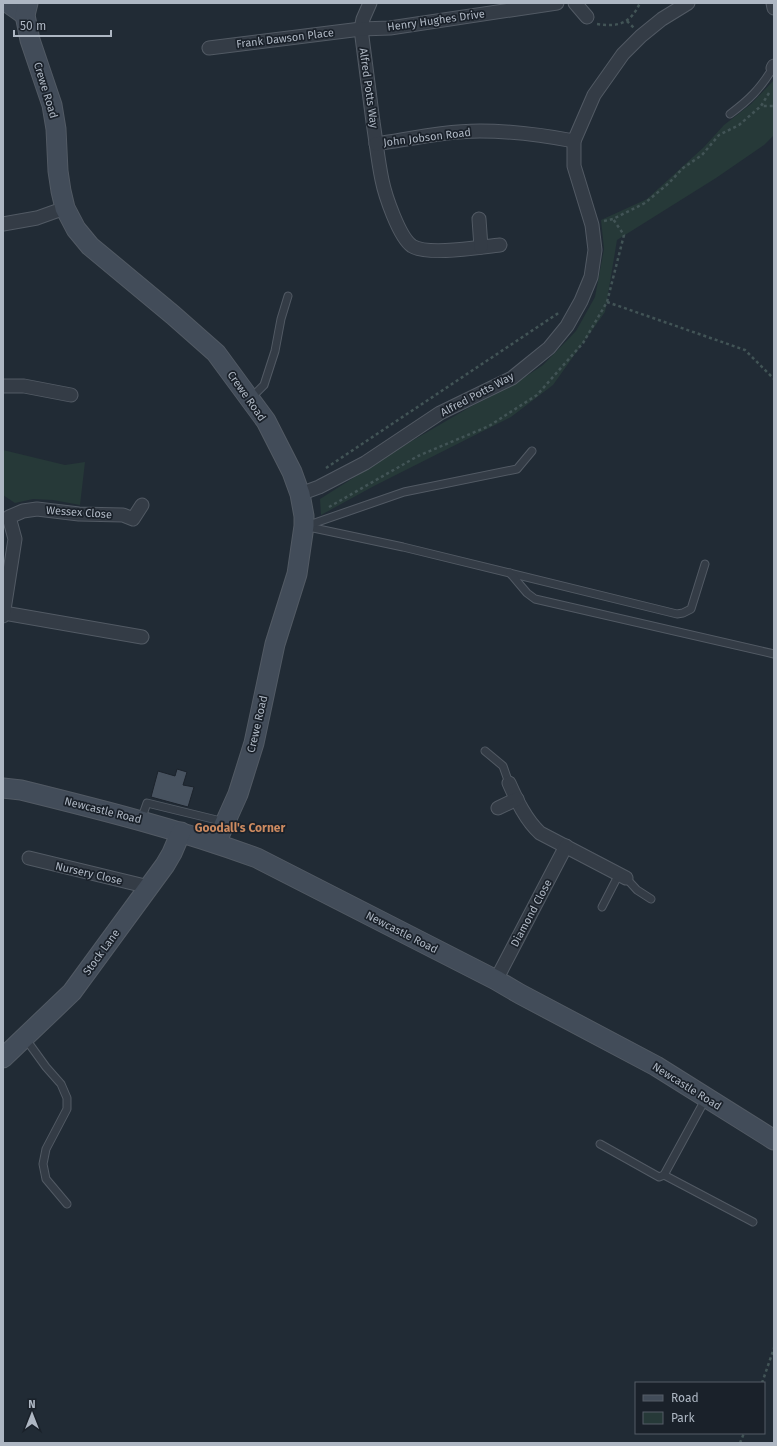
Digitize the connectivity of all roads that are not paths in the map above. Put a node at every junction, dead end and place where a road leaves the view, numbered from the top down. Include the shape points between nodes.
1 (8, 3) edge
2 (370, 3) edge
3 (557, 3) edge
4 (575, 3) edge
5 (688, 3) edge
6 (773, 3) edge
7 (774, 8) edge
8 (27, 9) edge
9 (587, 17) road end
10 (361, 28) junction
11 (209, 48) dead end
12 (773, 67) edge
13 (730, 114) dead end
14 (574, 141) junction
15 (376, 144) junction
16 (65, 208) junction
17 (479, 219) dead end
18 (3, 224) edge
19 (500, 245) dead end
20 (481, 247) junction
21 (288, 296) dead end
22 (3, 386) edge
23 (72, 395) dead end
24 (250, 399) junction
25 (532, 451) dead end
26 (300, 494) junction
27 (142, 506) dead end
28 (6, 513) edge
29 (304, 521) junction
30 (705, 564) dead end
31 (509, 573) junction
32 (4, 615) edge
33 (142, 637) dead end
34 (774, 654) edge
35 (485, 751) dead end
36 (509, 783) joint
37 (3, 788) edge
38 (517, 799) junction
39 (498, 808) dead end
40 (142, 820) junction
41 (225, 822) junction
42 (181, 832) junction
43 (216, 843) junction
44 (566, 846) junction
45 (29, 858) dead end
46 (622, 876) junction
47 (149, 887) junction
48 (651, 899) dead end
49 (602, 908) dead end
50 (496, 980) junction
51 (24, 1038) junction
52 (3, 1058) edge
53 (706, 1098) junction
54 (774, 1140) edge
55 (600, 1144) dead end
56 (664, 1175) junction
57 (67, 1204) dead end
58 (753, 1222) dead end

1 - 8 main road
2 - 10 street, Alfred Potts Way
3 - 10 street, Henry Hughes Drive via 390,28
4 - 9 street
5 - 14 street, Alfred Potts Way via 662,19 623,54 594,95
6 - 7 street
8 - 16 main road, Crewe Road via 30,40 52,105 58,171
10 - 11 street, Frank Dawson Place
10 - 15 street, Alfred Potts Way
12 - 13 lane via 762,86
14 - 15 street, John Jobson Road via 528,133 479,131 451,132
14 - 26 street, Alfred Potts Way via 574,166 592,225 595,250 591,277 567,326 549,348 512,378 440,413 364,463
15 - 20 street, Alfred Potts Way via 382,181 391,209 403,236 412,246 426,250
16 - 18 street via 37,218
16 - 24 main road, Crewe Road via 76,229 90,246 216,353
17 - 20 street
19 - 20 street, Alfred Potts Way
21 - 24 lane via 264,385
22 - 23 street via 24,386
24 - 26 main road, Crewe Road via 276,440
25 - 29 lane via 517,469 404,492
26 - 29 main road, Crewe Road
27 - 28 street, Wessex Close via 133,519 123,515 79,514 37,509
28 - 32 street, Wessex Close via 15,539
29 - 31 lane
29 - 41 main road, Crewe Road via 297,574 275,644 254,743 238,794
30 - 31 lane via 691,609 677,614
31 - 34 lane via 534,599
32 - 33 street, Wessex Close
35 - 36 lane via 503,766
36 - 38 street
37 - 40 main road, Newcastle Road via 21,790
38 - 39 street
38 - 44 street via 532,826
40 - 41 lane via 147,803
40 - 42 main road, Newcastle Road
41 - 43 main road, Crewe Road
42 - 43 main road, Newcastle Road
42 - 47 main road, Stock Lane via 172,854
43 - 50 main road, Newcastle Road via 257,858 290,874
44 - 46 street
44 - 50 street, Diamond Close
45 - 47 street, Nursery Close
46 - 48 lane
46 - 49 lane
47 - 51 main road, Stock Lane via 72,992
50 - 53 main road, Newcastle Road via 656,1066
51 - 52 main road, Stock Lane
51 - 57 lane via 60,1084 67,1098 67,1109 46,1149 43,1164 46,1179
53 - 54 main road, Newcastle Road
53 - 56 lane
55 - 56 lane via 658,1177
56 - 58 lane

